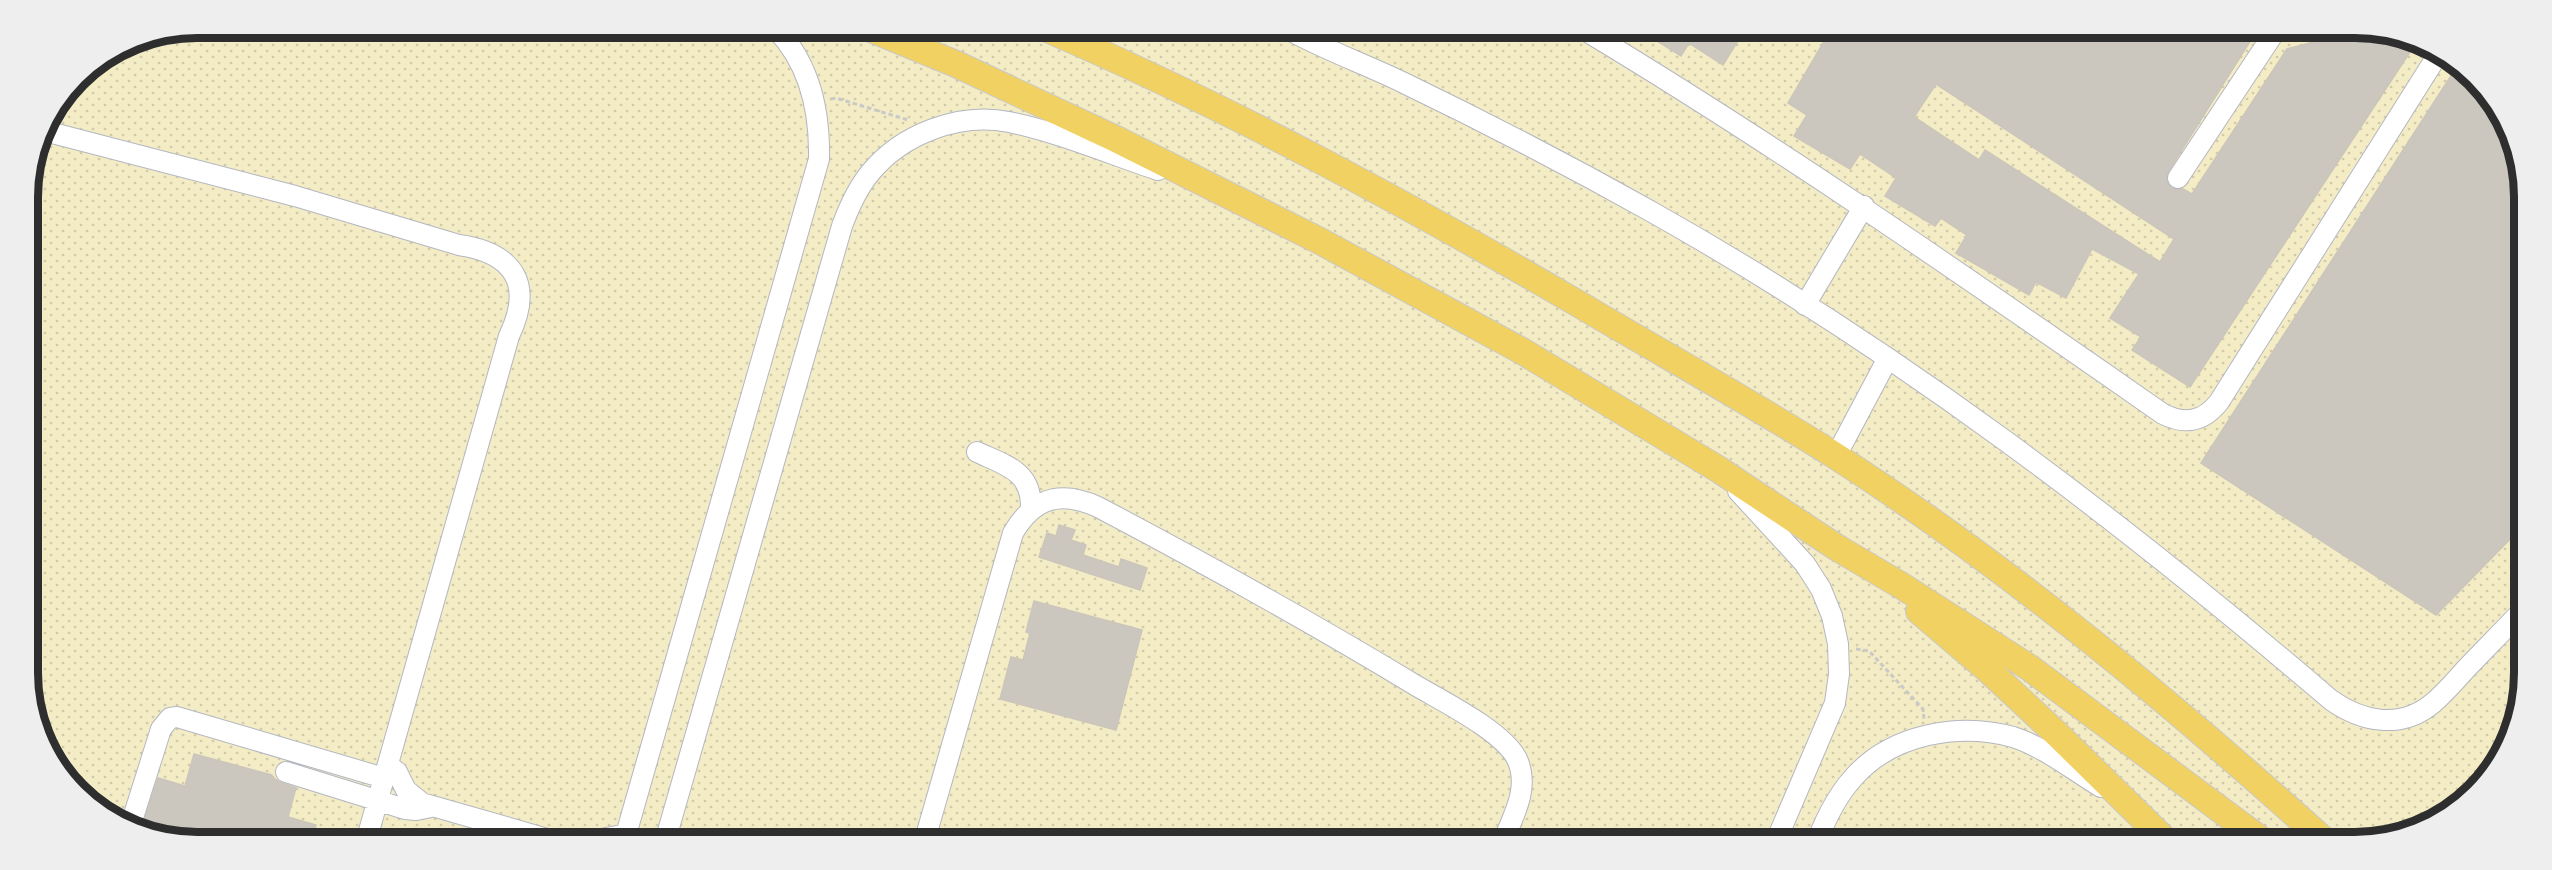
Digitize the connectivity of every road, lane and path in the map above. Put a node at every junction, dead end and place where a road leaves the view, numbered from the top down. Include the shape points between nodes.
1 (784, 38) edge
2 (892, 38) edge
3 (1067, 38) edge
4 (1306, 38) edge
5 (1598, 38) edge
6 (2271, 38) edge
7 (2435, 59) edge
8 (815, 104) junction
9 (52, 133) edge
10 (916, 136) junction
11 (2178, 178) dead end
12 (1218, 190) junction
13 (1864, 206) junction
14 (1805, 304) junction
15 (1888, 358) junction
16 (977, 452) dead end
17 (1836, 456) junction
18 (1718, 469) junction
19 (1031, 509) junction
20 (1836, 547) junction
21 (2514, 619) edge
22 (1838, 644) junction
23 (1928, 735) junction
24 (286, 772) dead end
25 (386, 772) junction
26 (378, 800) junction
27 (2126, 802) junction
28 (431, 807) junction
29 (133, 818) edge
30 (369, 832) edge
31 (522, 832) edge
32 (627, 832) edge
33 (668, 832) edge
34 (927, 832) edge
35 (1506, 832) edge
36 (1780, 832) edge
37 (1821, 832) edge
38 (2157, 832) edge
39 (2251, 832) edge
40 (2315, 832) edge

1 - 8 street via 807,77
2 - 12 main road via 1036,100
3 - 17 main road via 1275,136 1454,232
4 - 14 street via 1563,163
5 - 13 street
6 - 11 street
7 - 13 street via 2218,402 2200,419 2181,421 2163,414
8 - 10 path via 836,98 907,119
8 - 32 street via 820,131 813,186
9 - 25 street via 477,248 496,256 516,279 520,312 509,336
10 - 12 street via 946,125 1008,122
10 - 33 street via 891,152 870,173 853,198 842,226
12 - 18 main road via 1502,340
13 - 14 street
14 - 15 street
15 - 17 street
15 - 21 street via 2089,501 2349,713 2370,720 2392,721 2432,705
16 - 19 street via 1020,474 1032,496
17 - 40 main road via 1982,559 2124,668
18 - 20 main road
18 - 22 street via 1805,564 1832,616
19 - 34 street via 1021,520 1008,548
19 - 35 street via 1064,497 1098,507 1298,616 1493,733 1517,759 1522,777 1521,796
20 - 27 main road via 1986,668
20 - 39 main road via 2030,668
22 - 23 path via 1869,651 1923,710
22 - 36 street via 1839,674 1834,703
23 - 27 street via 1957,730 2015,738
23 - 37 street via 1900,744 1854,776 1836,799
24 - 26 street
25 - 26 street
25 - 28 street via 397,772 414,797
25 - 29 street via 170,718 161,729
26 - 28 street via 405,809
26 - 30 street
27 - 38 main road
28 - 31 street

